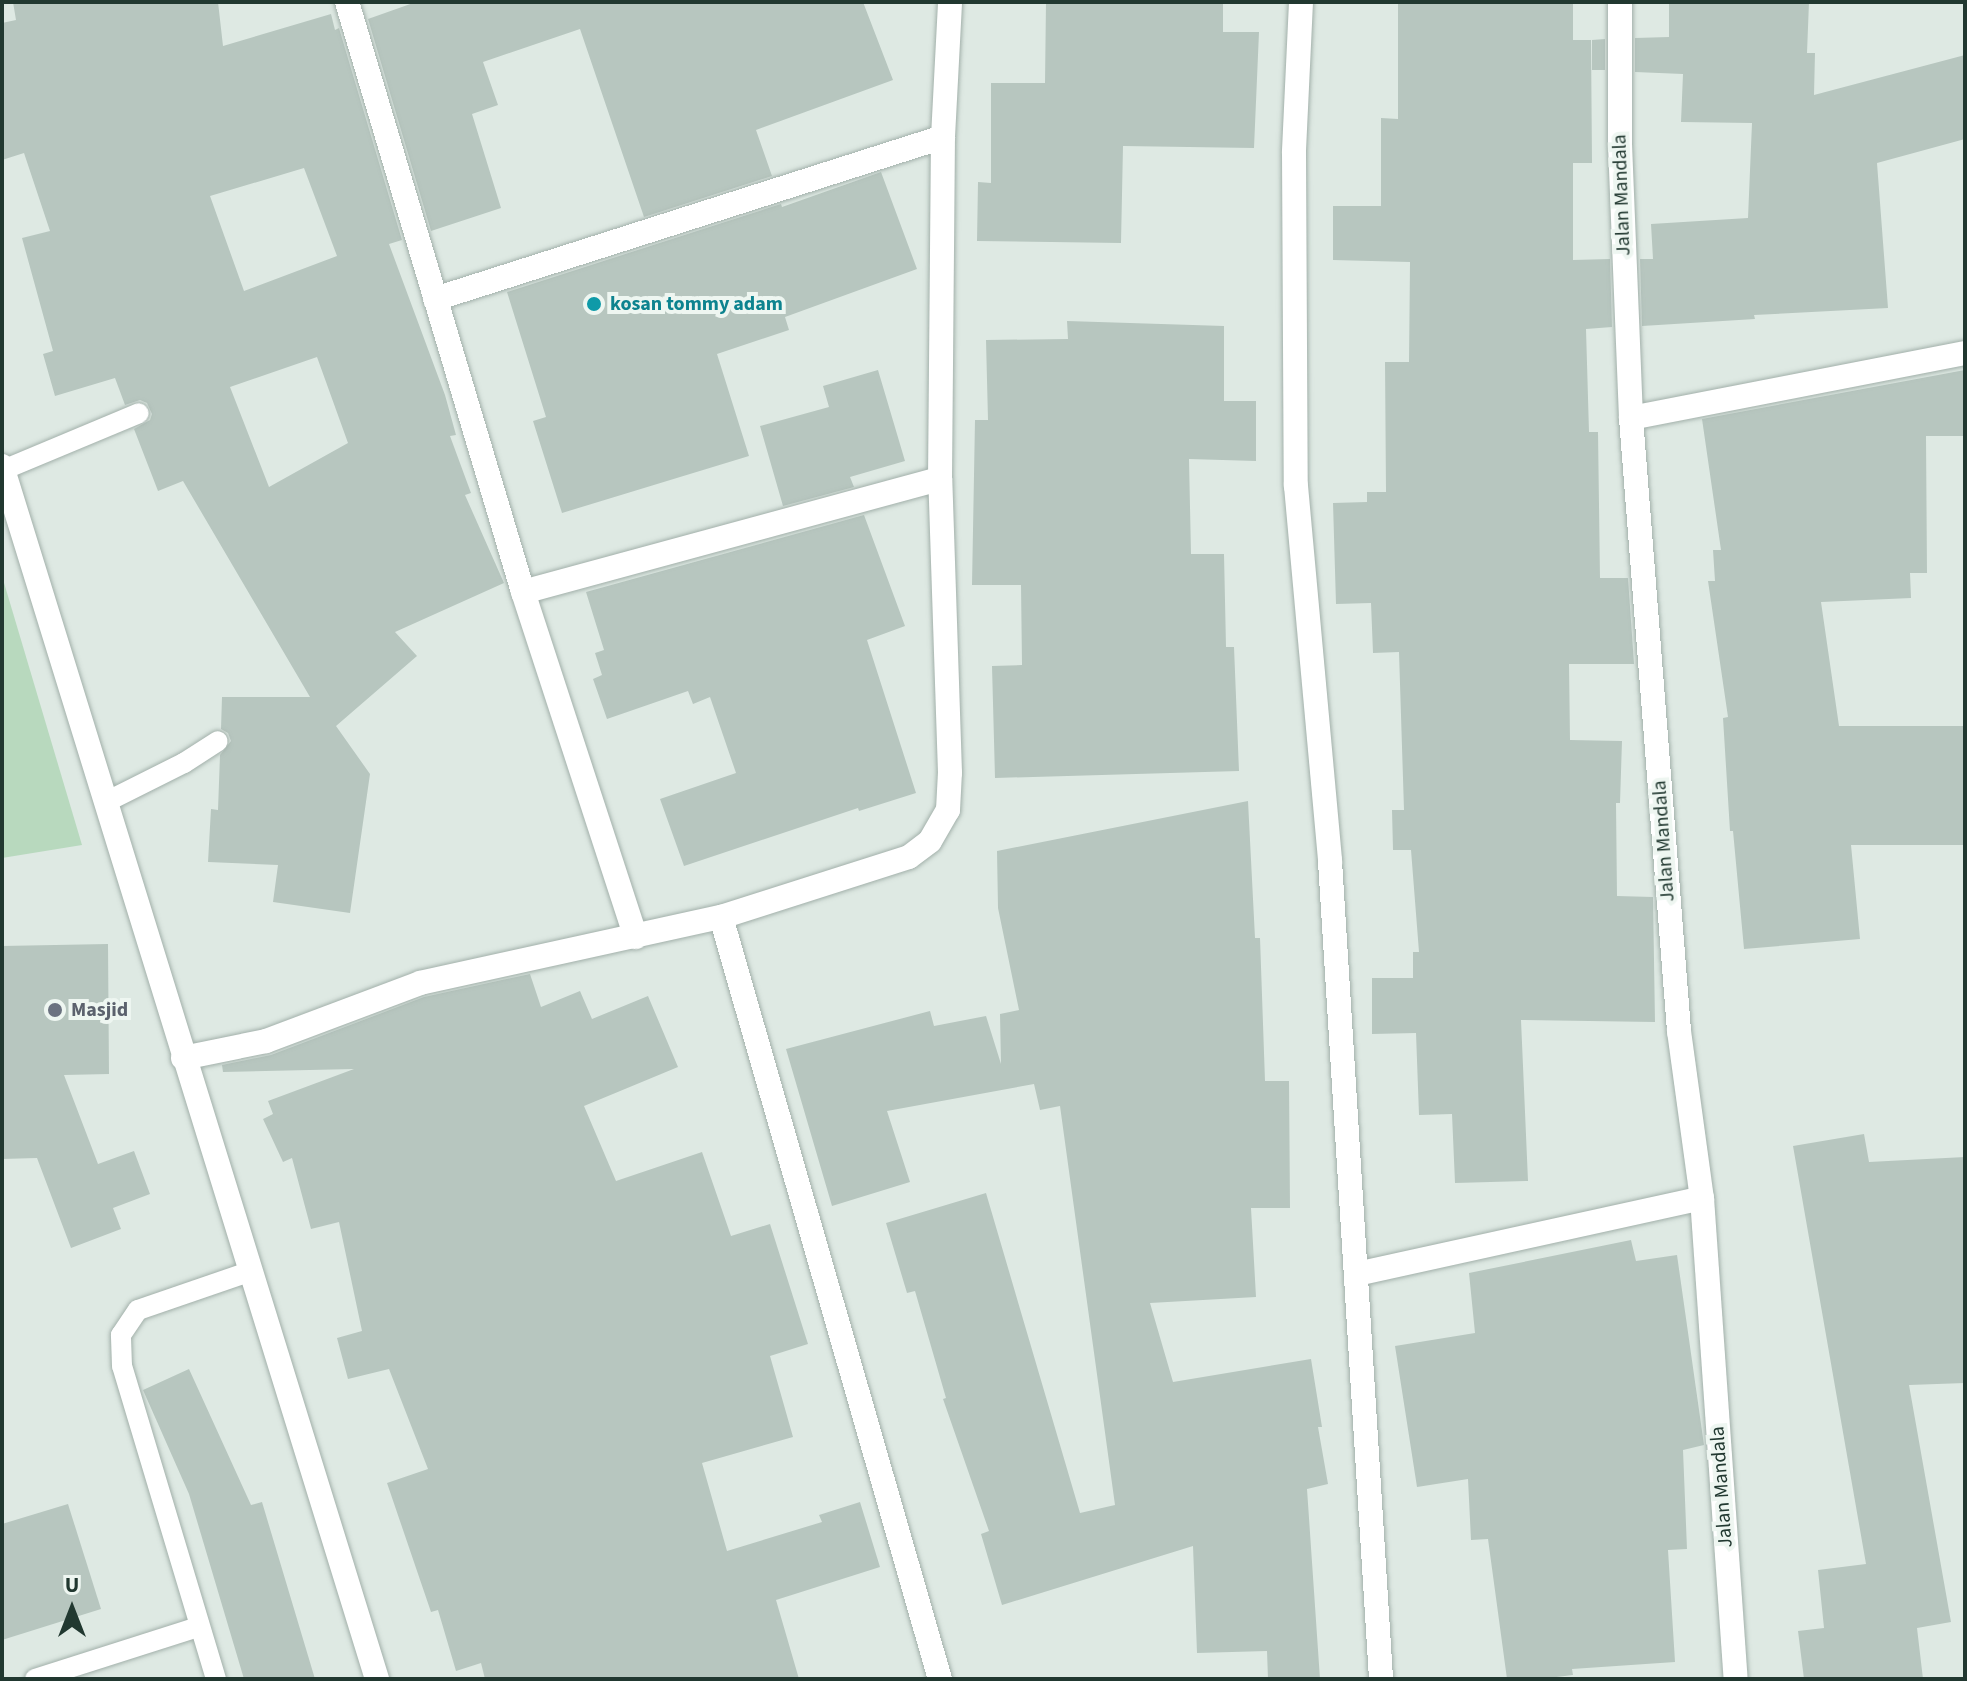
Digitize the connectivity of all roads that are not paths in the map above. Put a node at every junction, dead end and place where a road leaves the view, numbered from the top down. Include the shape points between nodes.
1 (347, 2) edge
2 (950, 2) edge
3 (1301, 2) edge
4 (1620, 2) edge
5 (943, 137) junction
6 (435, 299) junction
7 (1965, 353) edge
8 (139, 413) dead end
9 (1631, 418) junction
10 (3, 468) edge
11 (940, 479) junction
12 (523, 592) junction
13 (218, 741) dead end
14 (106, 802) junction
15 (721, 917) junction
16 (636, 937) junction
17 (183, 1058) junction
18 (1702, 1198) junction
19 (251, 1271) junction
20 (1357, 1274) junction
21 (198, 1627) junction
22 (35, 1679) edge
23 (216, 1679) edge
24 (377, 1679) edge
25 (940, 1679) edge
26 (1381, 1679) edge
27 (1736, 1679) edge

1 - 6 street
2 - 5 street
3 - 20 street via 1294,153 1296,486 1330,861
4 - 9 street, Jalan Mandala
5 - 6 street
5 - 11 street
6 - 12 street
7 - 9 street
8 - 10 lane
9 - 18 street, Jalan Mandala via 1679,1031
10 - 14 street
11 - 12 street
11 - 15 street via 948,810 930,841 909,857
12 - 16 street
13 - 14 lane
14 - 17 street
15 - 16 street
15 - 25 street
16 - 17 street via 420,983 266,1041
17 - 19 street
18 - 20 street
18 - 27 street, Jalan Mandala
19 - 21 lane via 138,1310 121,1335 122,1366
19 - 24 street
20 - 26 street
21 - 22 lane
21 - 23 lane

